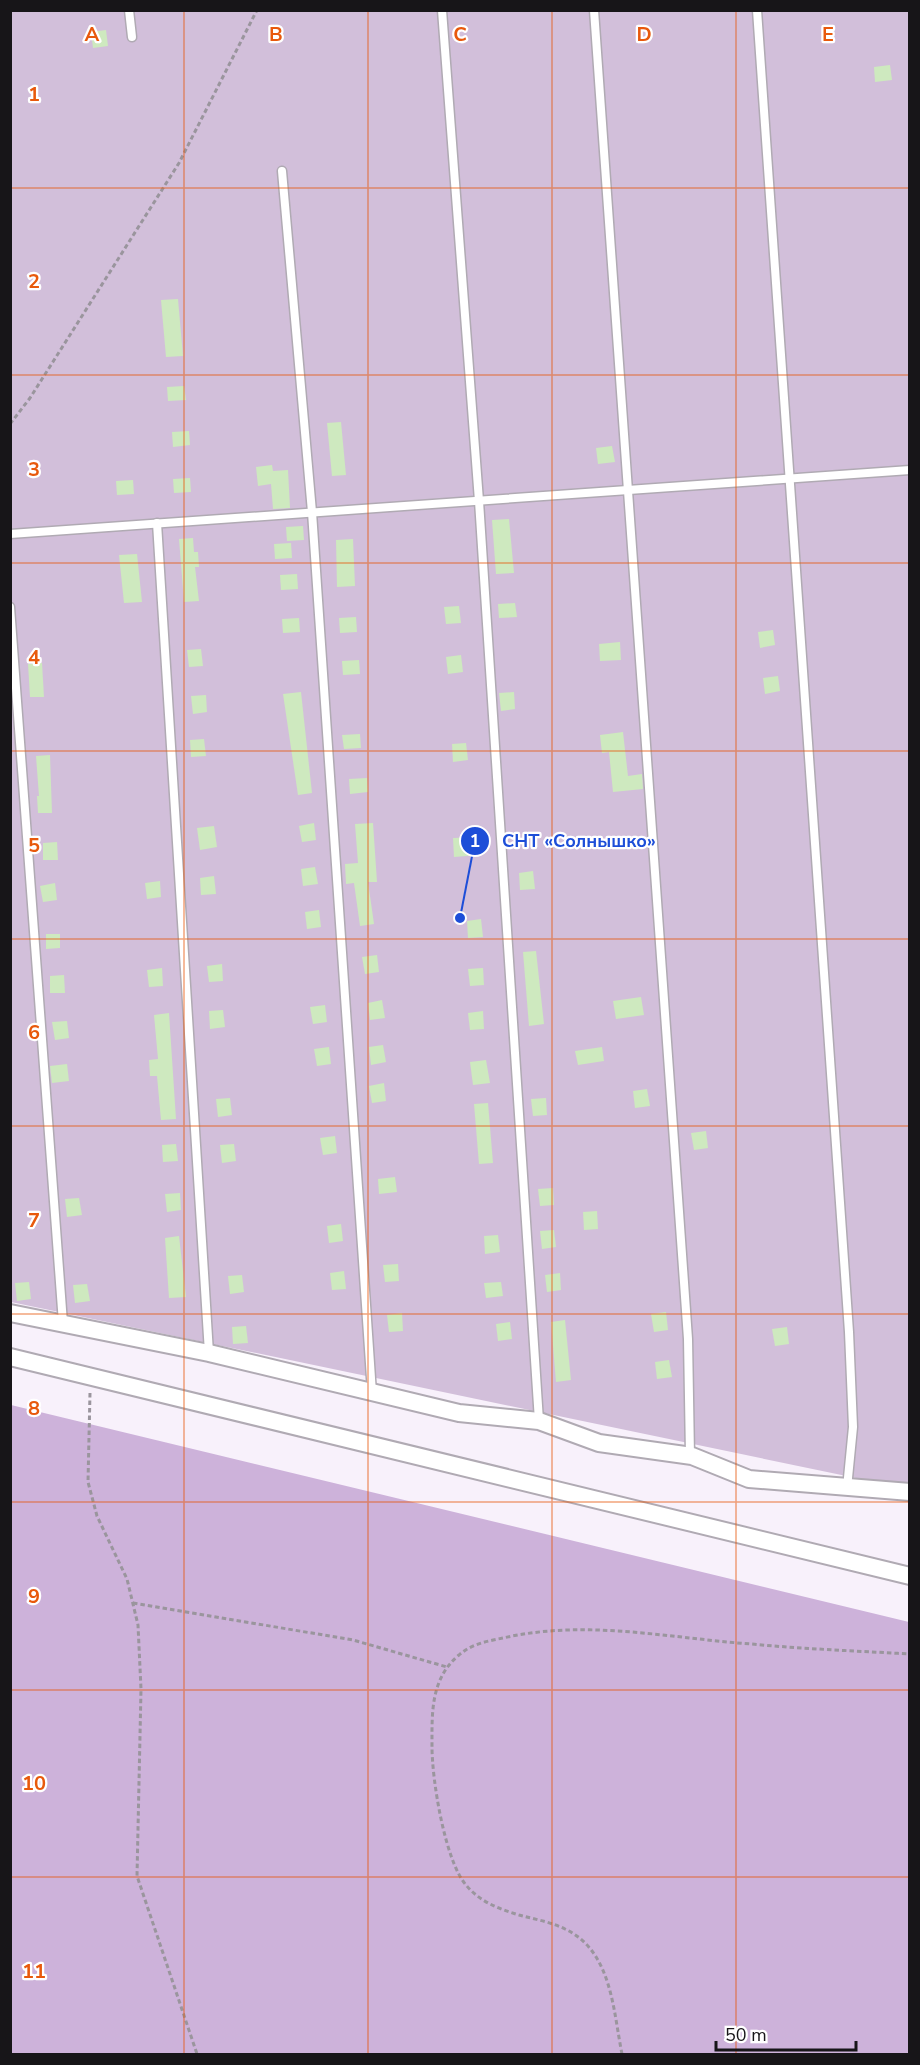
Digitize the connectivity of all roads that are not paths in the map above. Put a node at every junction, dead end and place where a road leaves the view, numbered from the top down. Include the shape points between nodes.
1 (129, 10) edge
2 (442, 10) edge
3 (594, 10) edge
4 (757, 10) edge
5 (132, 37) dead end
6 (282, 171) dead end
7 (909, 470) edge
8 (790, 479) junction
9 (628, 490) junction
10 (479, 501) junction
11 (312, 512) junction
12 (157, 523) junction
13 (10, 534) edge
14 (10, 607) edge
15 (10, 1313) edge
16 (63, 1323) junction
17 (210, 1353) junction
18 (10, 1357) edge
19 (372, 1394) junction
20 (539, 1420) junction
21 (690, 1456) junction
22 (847, 1488) junction
23 (909, 1492) edge
24 (909, 1576) edge

1 - 5 lane
2 - 10 lane
3 - 9 lane
4 - 8 lane
6 - 11 lane
7 - 8 lane
8 - 9 lane
8 - 22 lane via 849,1332 853,1427
9 - 10 lane
9 - 21 lane via 688,1339
10 - 11 lane
10 - 20 lane
11 - 12 lane
11 - 19 lane
12 - 13 lane
12 - 17 lane
14 - 16 lane
15 - 16 street
16 - 17 street
17 - 19 street
18 - 24 street
19 - 20 street via 459,1413
20 - 21 street via 599,1443
21 - 22 street via 749,1479
22 - 23 street

